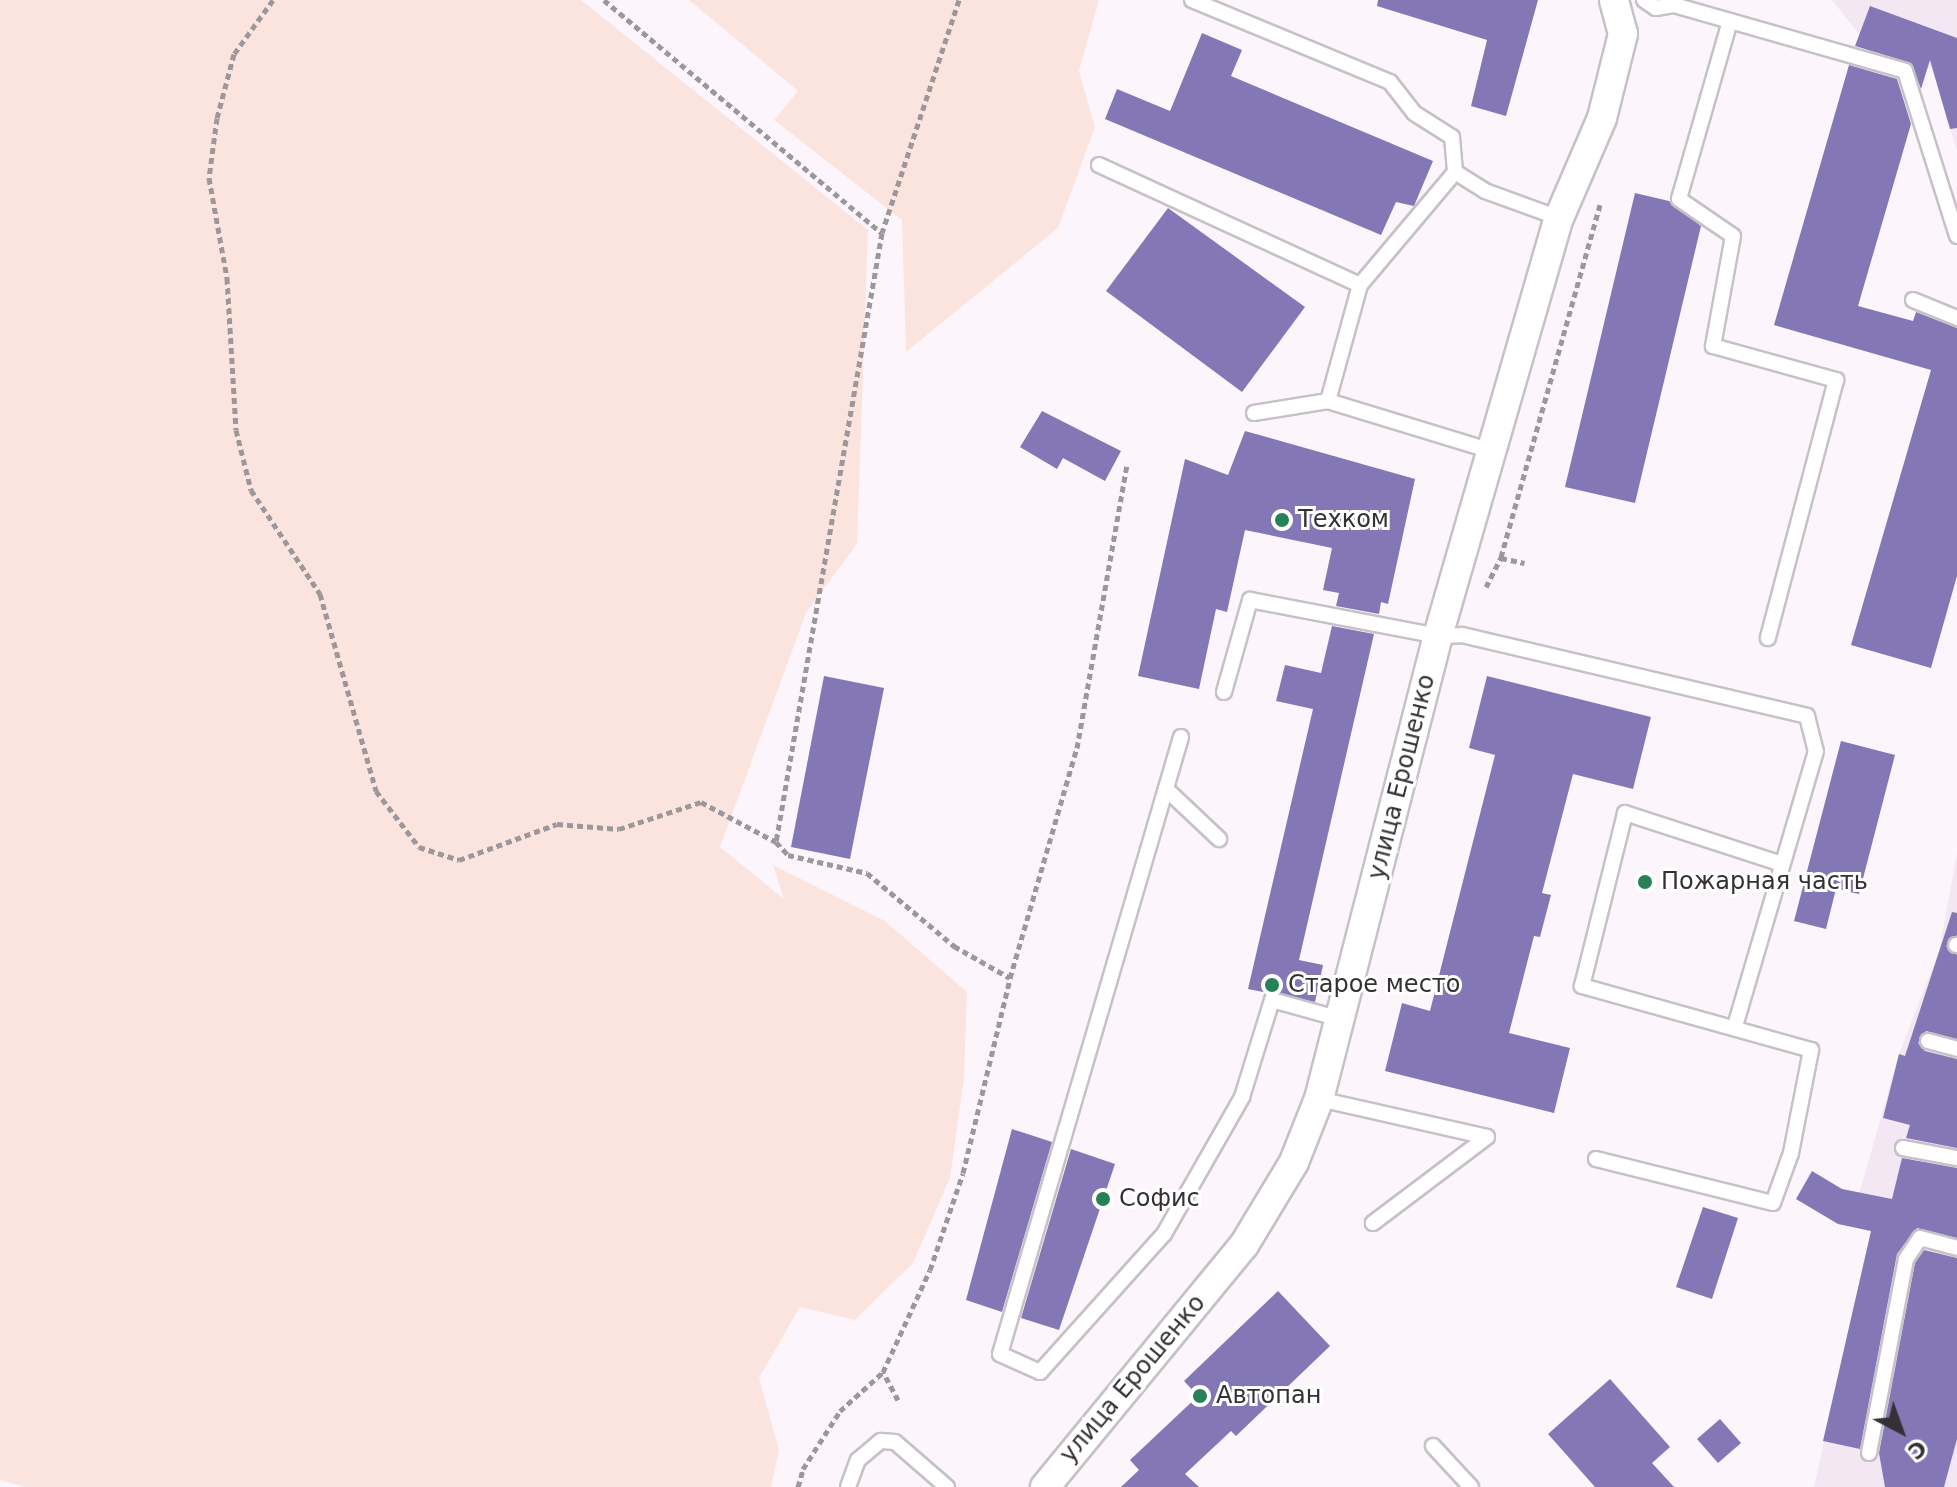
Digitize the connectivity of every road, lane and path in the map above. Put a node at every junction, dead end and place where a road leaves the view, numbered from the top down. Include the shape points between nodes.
1 (273, 0) edge
2 (604, 0) edge
3 (959, 0) edge
4 (1192, 0) edge
5 (1614, 0) edge
6 (1644, 0) edge
7 (1730, 21) junction
8 (1099, 165) dead end
9 (1455, 172) junction
10 (1559, 218) junction
11 (882, 233) junction
12 (1957, 236) edge
13 (1360, 285) junction
14 (1913, 300) dead end
15 (1957, 318) edge
16 (1328, 401) junction
17 (1254, 413) dead end
18 (1492, 451) junction
19 (1127, 465) dead end
20 (1501, 557) dead end
21 (1524, 563) dead end
22 (1438, 636) junction
23 (1768, 638) dead end
24 (1224, 692) dead end
25 (1181, 737) dead end
26 (1166, 789) junction
27 (1219, 839) dead end
28 (776, 842) junction
29 (1782, 864) junction
30 (1010, 978) junction
31 (1340, 1019) junction
32 (1735, 1027) junction
33 (1928, 1041) dead end
34 (1957, 1049) edge
35 (1319, 1099) junction
36 (1903, 1148) dead end
37 (1957, 1158) edge
38 (1596, 1159) dead end
39 (1373, 1223) dead end
40 (1957, 1248) edge
41 (883, 1372) junction
42 (898, 1400) dead end
43 (1433, 1446) dead end
44 (1869, 1453) dead end
45 (850, 1485) edge
46 (798, 1487) edge
47 (947, 1487) edge
48 (1045, 1487) edge
49 (1471, 1487) edge

1 - 28 path via 234,54 217,118 209,178 227,278 236,430 251,490 320,594 376,791 419,847 459,860 557,824 619,829 701,802
2 - 11 path
3 - 11 path
4 - 9 lane via 1390,82 1414,113 1452,137
5 - 10 street, улица Ерошенко via 1623,34 1602,118
6 - 7 lane via 1656,8 1674,5
7 - 12 lane via 1905,71
7 - 23 lane via 1679,199 1733,236 1713,346 1836,380
8 - 13 lane
9 - 10 lane via 1485,191
9 - 13 lane
10 - 18 street, улица Ерошенко
11 - 28 path
13 - 16 lane
14 - 15 lane
16 - 17 lane
16 - 18 lane
18 - 22 street, улица Ерошенко
19 - 30 path via 1077,748
20 - 21 path
22 - 24 lane via 1250,600
22 - 29 lane via 1462,635 1807,716 1816,751
22 - 31 street, улица Ерошенко
25 - 26 lane
26 - 27 lane
26 - 31 lane via 1000,1354 1040,1372 1164,1234 1242,1097 1272,1000
28 - 30 path via 788,855 867,873 954,946
29 - 32 lane
29 - 32 lane via 1625,813 1582,986
30 - 41 path via 963,1173 930,1270
31 - 35 street, улица Ерошенко
32 - 38 lane via 1811,1050 1791,1153 1773,1203
33 - 34 lane
35 - 39 lane via 1487,1137
35 - 48 street, улица Ерошенко via 1294,1162 1244,1245
36 - 37 lane
40 - 44 lane via 1920,1238 1906,1259
41 - 42 path
41 - 46 path via 840,1411 803,1469
43 - 49 lane
45 - 47 lane via 858,1460 881,1441 895,1442

